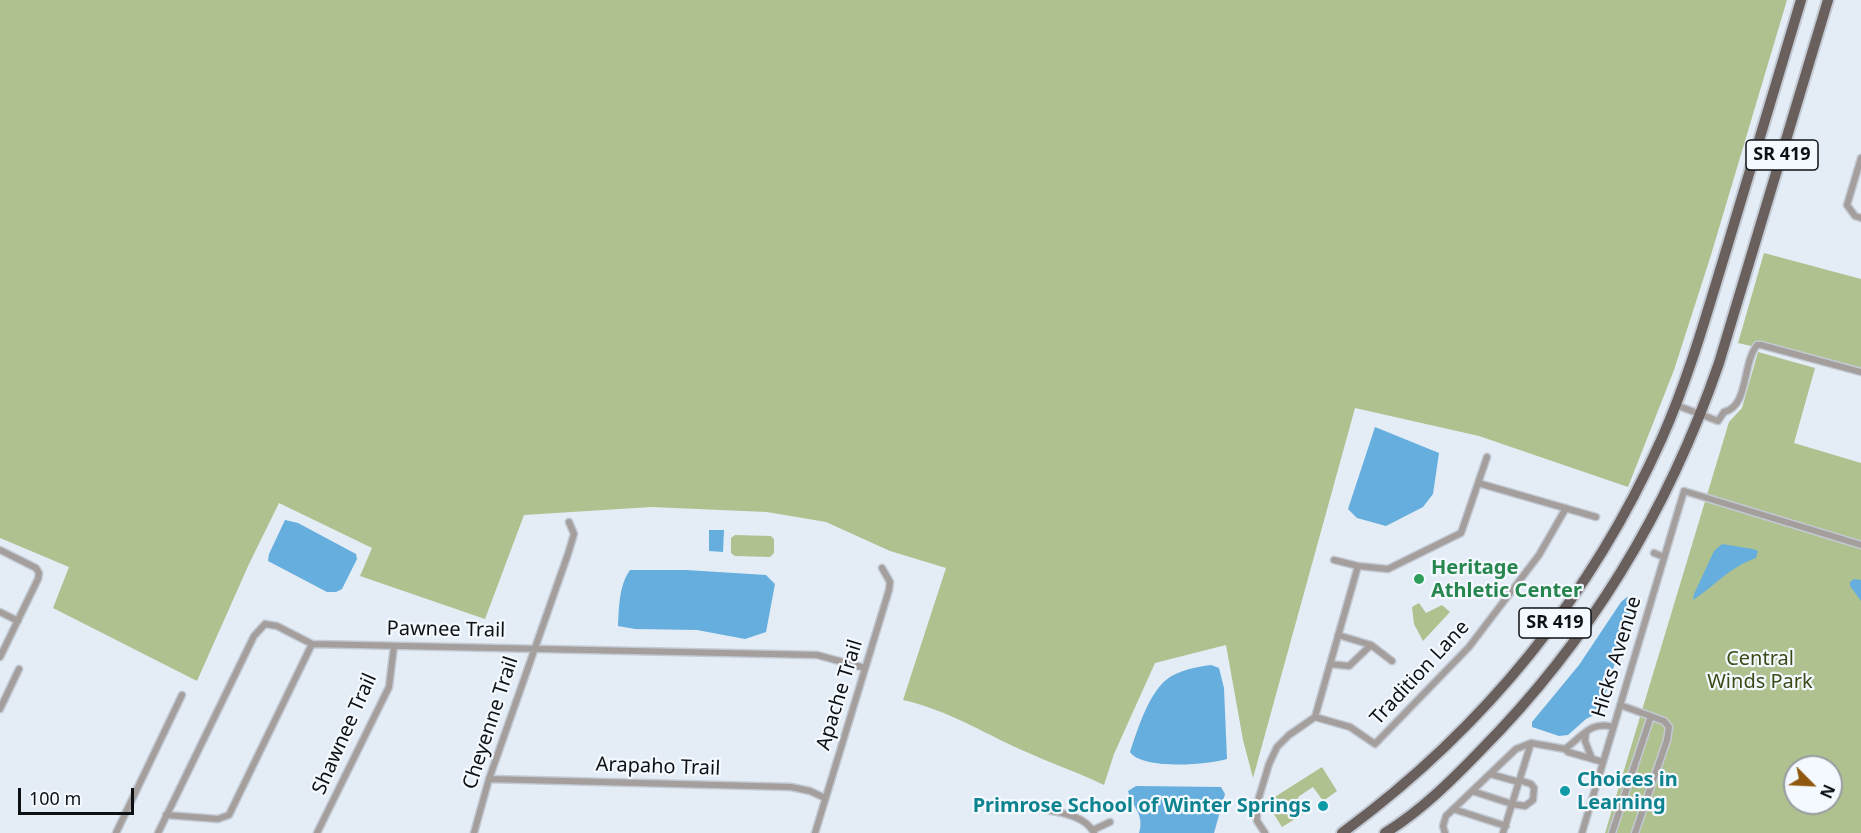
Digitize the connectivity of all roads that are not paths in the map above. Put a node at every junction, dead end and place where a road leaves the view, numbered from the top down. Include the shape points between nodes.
1 (1801, 0) edge
2 (1828, 0) edge
3 (1861, 158) edge
4 (1861, 218) edge
5 (1861, 372) edge
6 (1676, 405) junction
7 (1701, 414) junction
8 (1487, 457) dead end
9 (1478, 483) junction
10 (1566, 508) junction
11 (1596, 517) dead end
12 (569, 522) dead end
13 (1861, 545) edge
14 (0, 550) edge
15 (1654, 553) dead end
16 (1664, 557) junction
17 (1334, 560) dead end
18 (1358, 566) junction
19 (882, 568) dead end
20 (0, 612) edge
21 (18, 621) junction
22 (1338, 634) junction
23 (312, 644) junction
24 (1371, 645) junction
25 (394, 646) junction
26 (534, 648) junction
27 (0, 657) edge
28 (1392, 661) dead end
29 (1330, 664) junction
30 (865, 668) junction
31 (19, 669) dead end
32 (182, 695) dead end
33 (1620, 705) junction
34 (0, 709) edge
35 (1651, 716) junction
36 (1315, 717) junction
37 (1613, 727) junction
38 (1587, 732) junction
39 (1531, 743) junction
40 (1565, 749) junction
41 (1592, 759) junction
42 (1603, 762) junction
43 (1490, 774) junction
44 (489, 779) junction
45 (1519, 781) junction
46 (1472, 791) junction
47 (825, 798) junction
48 (1512, 804) junction
49 (1036, 808) dead end
50 (1453, 809) junction
51 (166, 815) junction
52 (1110, 822) dead end
53 (1506, 826) junction
54 (1093, 831) edge
55 (116, 833) edge
56 (158, 833) edge
57 (317, 833) edge
58 (474, 833) edge
59 (815, 833) edge
60 (1265, 833) edge
61 (1342, 833) edge
62 (1385, 833) edge
63 (1445, 833) edge
64 (1503, 833) edge
65 (1582, 833) edge
66 (1612, 833) edge
67 (1635, 833) edge

1 - 6 main road, SR 419
2 - 7 main road, SR 419 via 1737,309
3 - 4 street via 1847,205
5 - 7 street via 1757,345 1736,405 1718,421
6 - 7 street
6 - 61 main road, SR 419 via 1619,525 1535,649 1430,763
7 - 62 main road, SR 419 via 1646,533 1563,657 1471,761
8 - 9 street
9 - 10 street
9 - 18 street via 1461,533 1388,569
10 - 11 street
10 - 36 street, Tradition Lane via 1539,555 1470,647 1375,744 1350,727
12 - 26 street, Cheyenne Trail via 574,534
13 - 16 street, Hicks Avenue via 1684,490
14 - 21 street via 39,573
15 - 16 street
16 - 33 street, Hicks Avenue
17 - 18 street
18 - 22 street
19 - 30 street, Apache Trail via 890,590
20 - 21 street
21 - 27 street
22 - 24 street
22 - 29 street
23 - 25 street, Pawnee Trail
23 - 51 street via 230,816 218,819
23 - 51 street, Pawnee Trail via 265,624 254,636
24 - 28 street
24 - 29 street via 1349,666
25 - 26 street, Pawnee Trail
25 - 57 street, Shawnee Trail via 389,687
26 - 30 street, Pawnee Trail via 817,655
26 - 44 street, Cheyenne Trail
29 - 36 street
30 - 47 street, Apache Trail
31 - 34 street
32 - 55 street
33 - 35 street
33 - 37 street, Hicks Avenue
35 - 66 street
35 - 67 street via 1667,723 1669,732
36 - 60 street via 1288,735 1269,764 1257,804 1257,821
37 - 38 street via 1603,723
37 - 42 street, Hicks Avenue
38 - 40 street
38 - 41 street via 1585,741
39 - 40 street
39 - 43 street via 1516,748
39 - 45 street
40 - 41 street
41 - 42 street
42 - 65 street, Hicks Avenue
43 - 45 street
43 - 46 street
44 - 47 street, Arapaho Trail via 791,787
44 - 58 street, Cheyenne Trail
45 - 48 street
45 - 48 street via 1531,784 1535,794 1529,805
46 - 48 street
46 - 50 street
47 - 59 street, Apache Trail
48 - 53 street
49 - 54 street via 1077,818
50 - 53 street
50 - 63 street via 1444,820
51 - 56 street, Pawnee Trail
52 - 54 street
53 - 64 street

